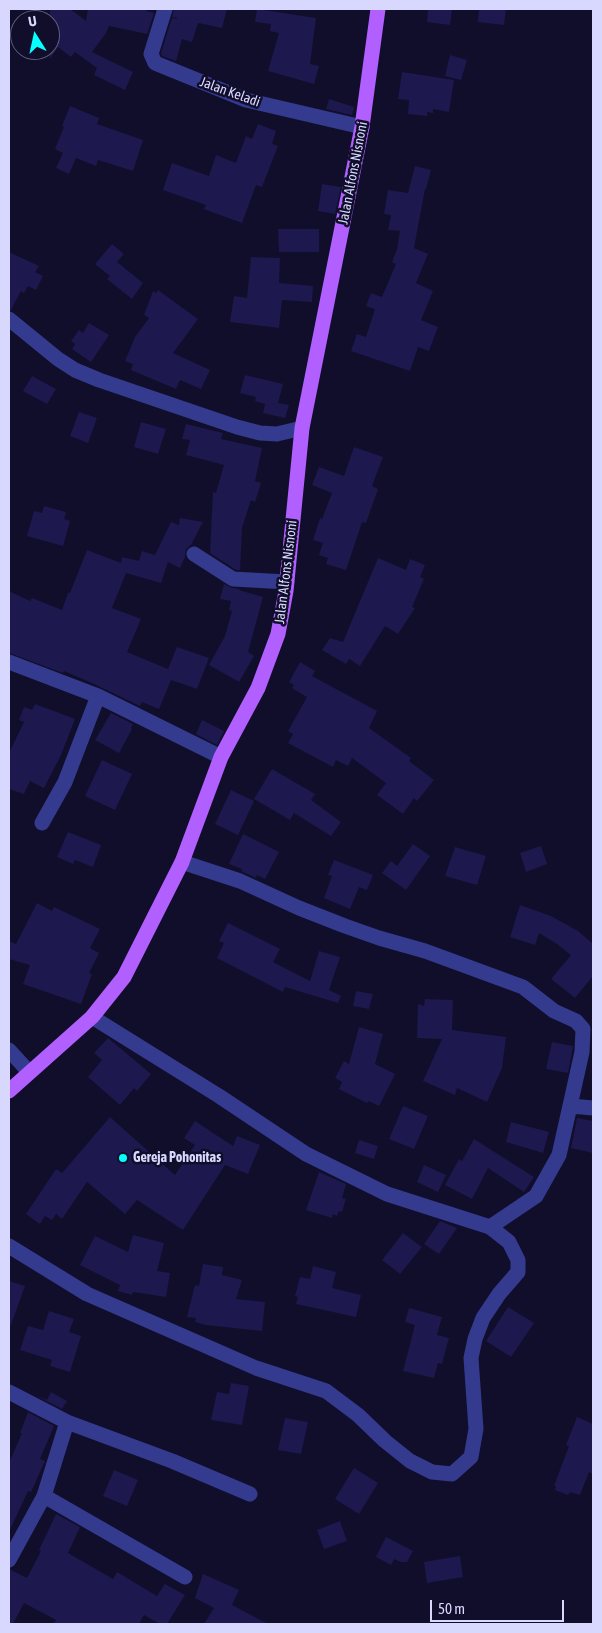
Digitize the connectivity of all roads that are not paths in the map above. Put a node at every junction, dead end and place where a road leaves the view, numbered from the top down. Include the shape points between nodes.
1 (165, 9) edge
2 (378, 9) edge
3 (362, 127) junction
4 (9, 319) edge
5 (302, 428) junction
6 (194, 554) dead end
7 (287, 582) junction
8 (9, 662) edge
9 (98, 696) junction
10 (222, 757) junction
11 (42, 823) dead end
12 (182, 862) junction
13 (92, 1017) junction
14 (9, 1050) edge
15 (29, 1072) junction
16 (9, 1091) edge
17 (571, 1106) junction
18 (593, 1108) edge
19 (490, 1227) junction
20 (9, 1246) edge
21 (9, 1392) edge
22 (67, 1422) junction
23 (250, 1494) dead end
24 (44, 1496) junction
25 (9, 1560) edge
26 (185, 1577) dead end

1 - 3 street, Jalan Keladi via 151,54 155,63 246,100
2 - 3 main road, Jalan Alfons Nisnoni
3 - 5 main road, Jalan Alfons Nisnoni
4 - 5 street via 58,359 99,380 260,433 276,434
5 - 7 main road, Jalan Alfons Nisnoni
6 - 7 street via 233,579
7 - 10 main road, Jalan Alfons Nisnoni via 278,634 258,688
8 - 9 street
9 - 10 street
9 - 11 street via 65,782
10 - 12 main road, Jalan Alfons Nisnoni
12 - 13 main road, Jalan Alfons Nisnoni via 124,977
12 - 17 street via 240,881 345,926 523,987 554,1011 576,1021 583,1029 582,1052
13 - 15 main road, Jalan Alfons Nisnoni
13 - 19 street via 306,1154 387,1194
14 - 15 street
15 - 16 main road, Jalan Alfons Nisnoni
17 - 18 street
17 - 19 street via 559,1155 536,1196
19 - 20 street via 510,1242 518,1260 518,1272 483,1318 475,1339 471,1358 476,1429 471,1457 452,1474 432,1472 410,1461 358,1415 326,1392 256,1368 87,1294
21 - 22 street
22 - 23 street
22 - 24 street
24 - 25 street
24 - 26 street

